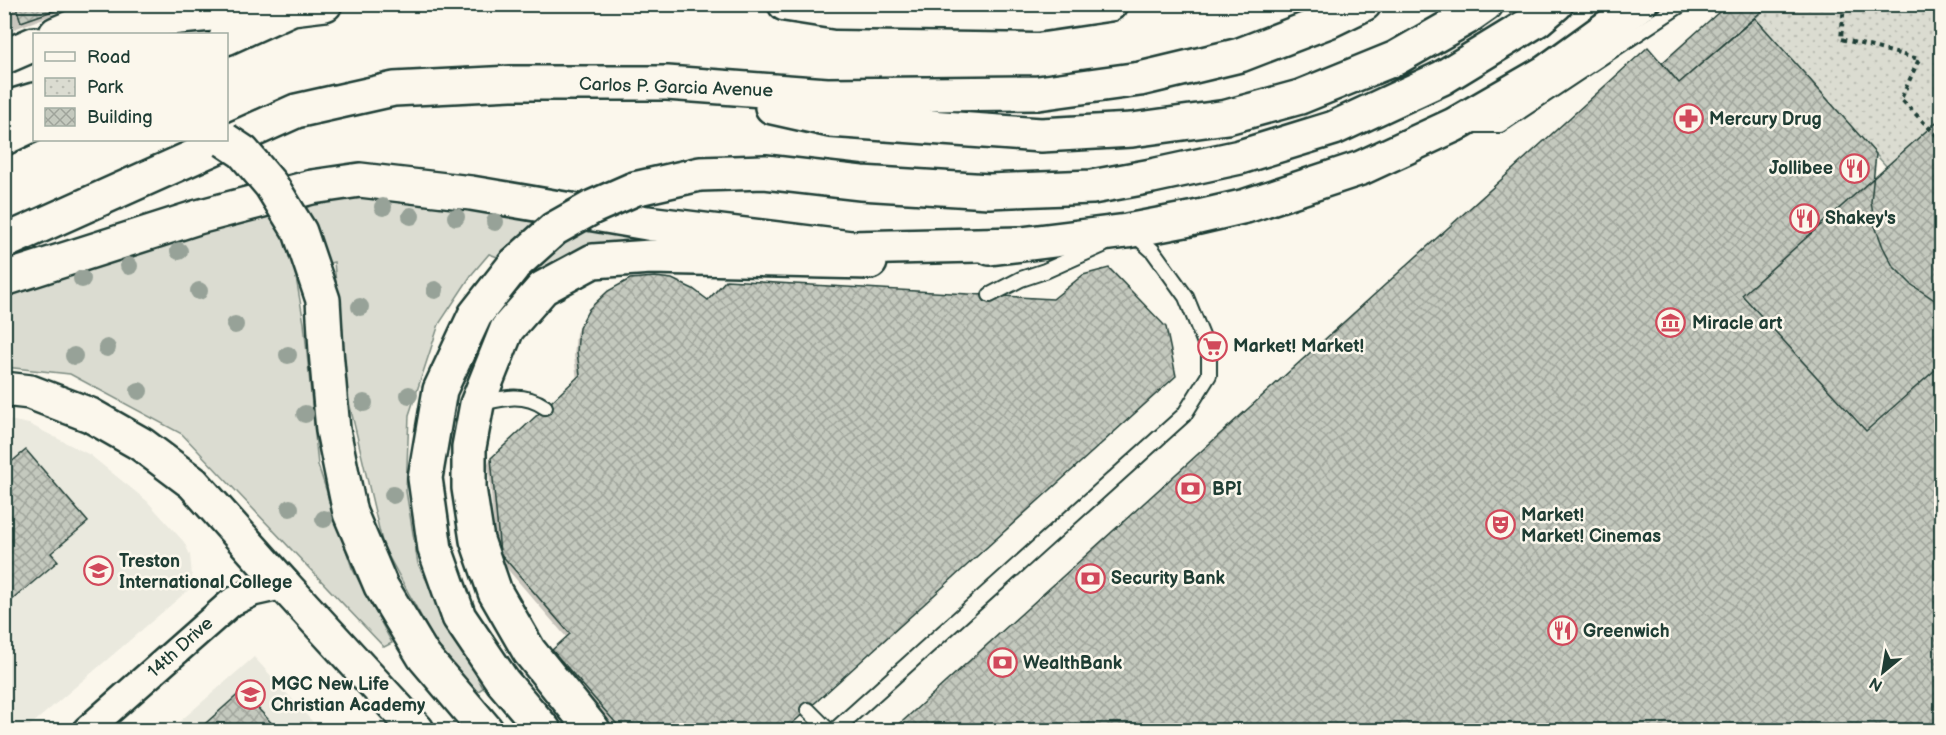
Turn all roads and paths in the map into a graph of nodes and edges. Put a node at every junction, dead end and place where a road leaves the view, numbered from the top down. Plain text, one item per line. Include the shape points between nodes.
1 (126, 4) edge
2 (325, 4) edge
3 (785, 4) edge
4 (1110, 4) edge
5 (1364, 4) edge
6 (1486, 4) edge
7 (1556, 4) edge
8 (1640, 4) edge
9 (1682, 4) edge
10 (1844, 4) edge
11 (292, 8) junction
12 (60, 33) edge
13 (88, 33) edge
14 (228, 37) edge
15 (667, 83) junction
16 (33, 100) edge
17 (4, 109) edge
18 (33, 124) edge
19 (1454, 125) junction
20 (4, 138) edge
21 (226, 141) edge
22 (1941, 141) edge
23 (1129, 231) junction
24 (4, 242) edge
25 (1019, 244) junction
26 (4, 279) edge
27 (990, 295) dead end
28 (4, 389) edge
29 (477, 404) junction
30 (545, 407) dead end
31 (284, 585) junction
32 (808, 710) dead end
33 (87, 730) edge
34 (417, 730) edge
35 (486, 730) edge
36 (543, 730) edge
37 (593, 730) edge
38 (828, 730) edge
39 (835, 730) edge

1 - 12 main road
2 - 11 main road
3 - 4 main road via 836,12 1036,15
5 - 15 main road, Carlos P. Garcia Avenue via 1240,55 1140,79 1038,93 827,95
6 - 15 main road via 1396,58 1300,97 1227,117 1132,130 1041,135 830,120
7 - 36 main road, bridge via 1537,20 1442,78 1334,128 1240,157 1092,187 989,190 861,183 765,172 700,174 633,189 554,229 515,264 475,315 440,390 425,478 435,549 459,616 503,682
8 - 19 main road via 1546,72
9 - 19 lane via 1500,125
10 - 22 path via 1841,39 1919,59 1901,99
11 - 13 main road via 149,20
11 - 14 main road
15 - 24 main road, Carlos P. Garcia Avenue via 511,83 394,89 296,111
16 - 17 main road
18 - 20 main road
19 - 23 main road via 1361,168 1257,202
21 - 35 main road, bridge via 243,152 271,185 300,232 323,300 333,430 350,513 381,586 424,657
23 - 25 main road
23 - 27 lane
23 - 39 lane via 1153,252 1186,297 1209,353 1209,375 1184,415
25 - 26 main road via 850,248 658,225 471,193 360,180 312,187 198,217
25 - 29 main road via 874,262 651,257 593,261 543,288 507,329
28 - 31 main road via 30,392 80,411 141,444 193,483
29 - 30 lane via 514,396
29 - 37 main road via 469,447 469,488 477,540 495,591 529,651
31 - 33 street, 14th Drive via 232,602
31 - 34 main road
32 - 38 lane

